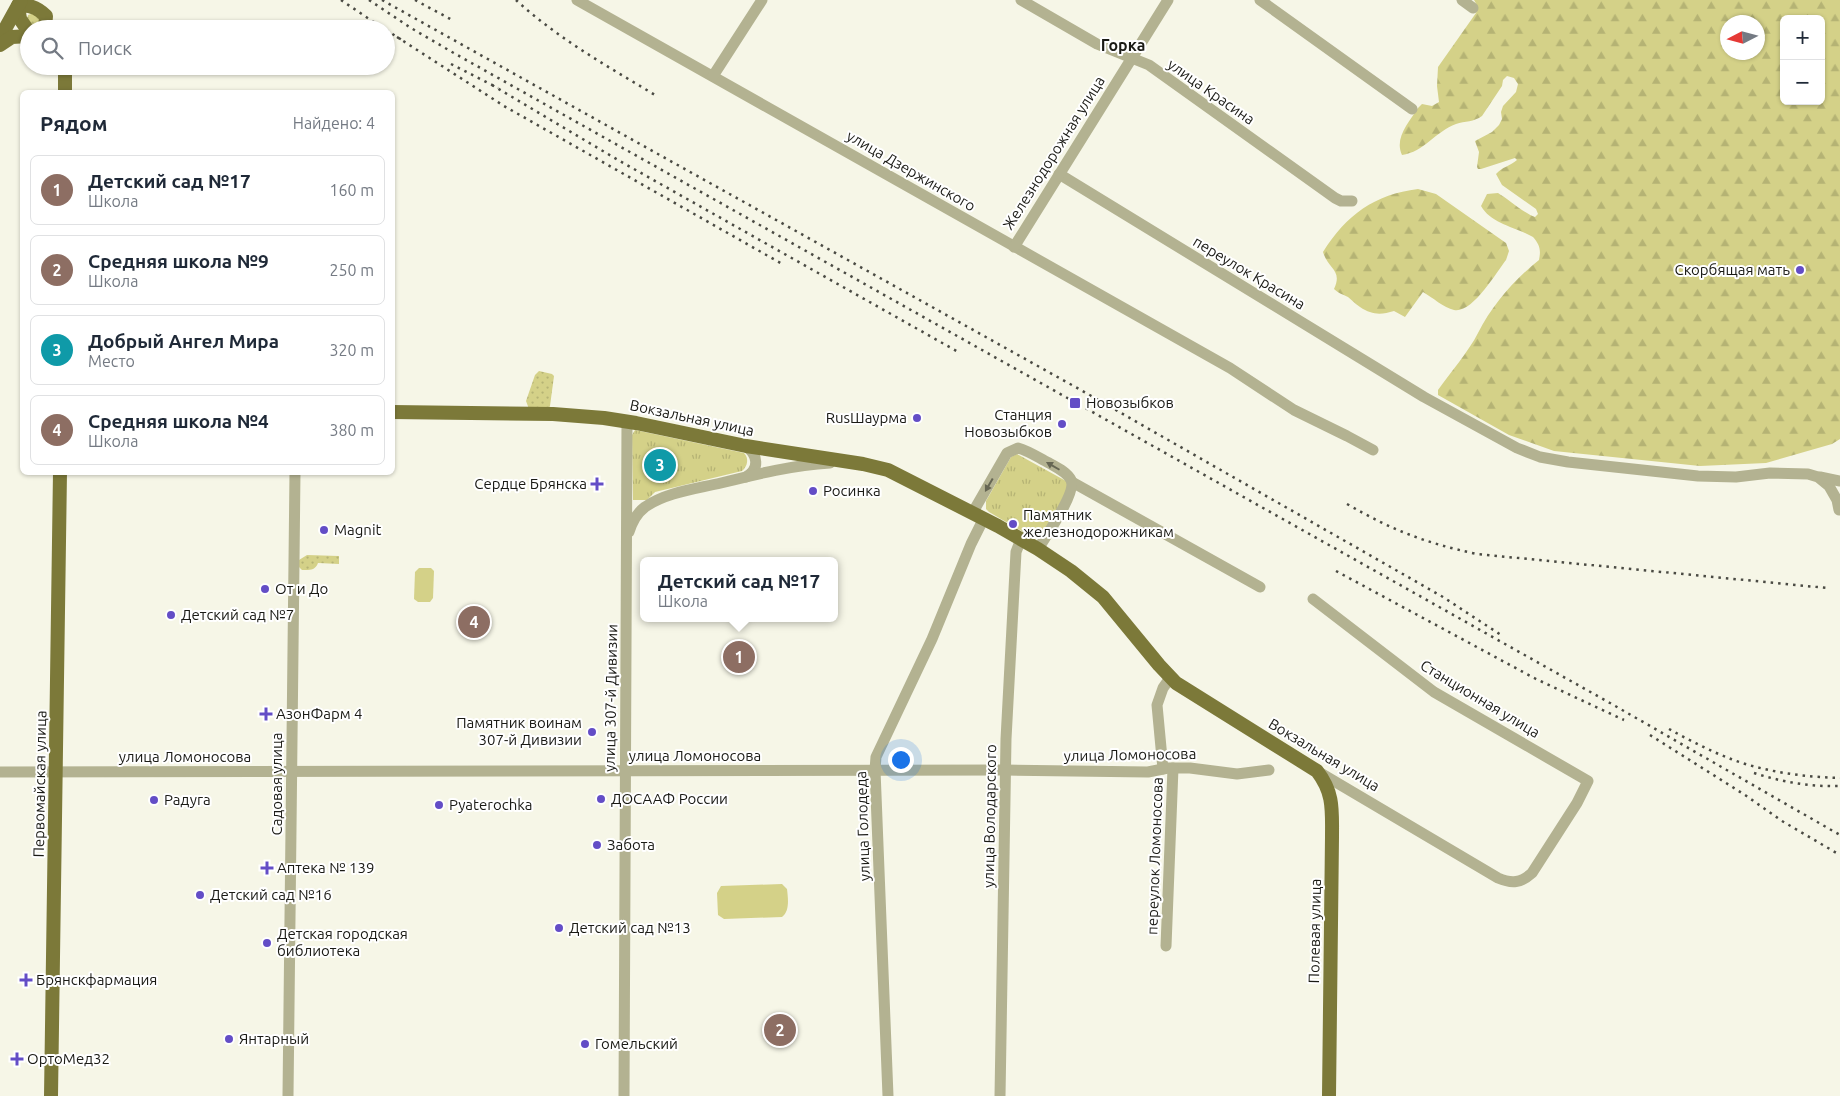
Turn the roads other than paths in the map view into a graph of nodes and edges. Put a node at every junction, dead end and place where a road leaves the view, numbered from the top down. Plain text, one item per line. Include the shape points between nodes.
1 (40, 0) edge
2 (577, 0) edge
3 (762, 0) edge
4 (1022, 0) edge
5 (1168, 0) edge
6 (1260, 0) edge
7 (1462, 0) edge
8 (19, 3) edge
9 (1474, 8) dead end
10 (22, 20) edge
11 (44, 20) edge
12 (46, 20) edge
13 (20, 37) edge
14 (0, 38) edge
15 (0, 45) edge
16 (1132, 57) junction
17 (63, 75) edge
18 (65, 75) edge
19 (713, 76) junction
20 (66, 88) edge
21 (1412, 109) dead end
22 (1059, 174) junction
23 (1352, 201) dead end
24 (1014, 247) junction
25 (395, 412) edge
26 (627, 421) junction
27 (746, 446) junction
28 (1373, 450) dead end
29 (851, 462) junction
30 (60, 475) edge
31 (295, 475) edge
32 (745, 477) junction
33 (1818, 477) junction
34 (1840, 481) edge
35 (1072, 482) junction
36 (1839, 511) edge
37 (979, 515) junction
38 (1021, 538) junction
39 (627, 543) junction
40 (1038, 549) junction
41 (1260, 587) dead end
42 (1313, 599) dead end
43 (1170, 678) junction
44 (1168, 769) junction
45 (876, 770) junction
46 (1005, 770) junction
47 (1269, 770) dead end
48 (1317, 770) junction
49 (625, 771) junction
50 (0, 772) edge
51 (56, 772) junction
52 (292, 772) junction
53 (1588, 781) joint
54 (1352, 790) junction
55 (1332, 806) junction
56 (1166, 946) dead end
57 (50, 1096) edge
58 (288, 1096) edge
59 (624, 1096) edge
60 (888, 1096) edge
61 (1000, 1096) edge
62 (1329, 1096) edge

1 - 12 main road
2 - 19 street, улица Дзержинского
3 - 19 street
4 - 16 street, улица Красина via 1097,44
5 - 16 street, Железнодорожная улица
6 - 21 street
7 - 9 street
8 - 10 main road
8 - 11 main road via 34,7
8 - 14 main road
13 - 15 main road via 12,37
16 - 22 street, Железнодорожная улица
16 - 23 street, улица Красина via 1149,65 1335,198
17 - 20 main road
18 - 20 main road
19 - 24 street, улица Дзержинского
22 - 24 street, Железнодорожная улица
22 - 33 street, переулок Красина via 1424,397 1517,448 1550,459 1712,477 1778,473
24 - 28 street, улица Дзержинского via 1230,368 1294,410
25 - 26 main road, Вокзальная улица via 552,414
26 - 27 main road, Вокзальная улица
26 - 39 street, улица 307-й Дивизии
27 - 29 main road, Вокзальная улица
27 - 32 street via 756,461 753,471
29 - 32 street via 814,464
29 - 37 main road, Вокзальная улица via 888,470
30 - 51 main road, Первомайская улица
31 - 52 street, Садовая улица
32 - 39 street via 654,502 635,517
33 - 34 street, переулок Красина
33 - 36 street via 1833,492
35 -> 37 street via 1061,470 1018,448 1007,453
35 - 40 street via 1071,493
35 - 41 street
37 - 38 main road, Вокзальная улица
37 - 45 street, улица Голодеда via 971,544 932,639 880,747
38 - 40 main road, Вокзальная улица
38 - 46 street, улица Володарского via 1016,552
39 - 49 street, улица 307-й Дивизии
40 - 43 main road, Вокзальная улица via 1104,597
42 - 53 street, Станционная улица via 1434,692
43 - 44 street, переулок Ломоносова via 1157,705
43 - 48 main road, Вокзальная улица
44 - 46 street, улица Ломоносова via 1148,772
44 - 47 street, улица Ломоносова via 1198,768 1238,774
44 - 56 street, переулок Ломоносова via 1173,800
45 - 46 street, улица Ломоносова
45 - 49 street, улица Ломоносова
45 - 60 street, улица Голодеда
46 - 61 street, улица Володарского
48 - 54 street, Вокзальная улица
48 - 55 main road, Полевая улица via 1328,787
49 - 52 street, улица Ломоносова
49 - 59 street, улица 307-й Дивизии
50 - 51 street, улица Ломоносова
51 - 52 street, улица Ломоносова
51 - 57 main road, Первомайская улица
52 - 58 street, Садовая улица
53 - 54 street, Вокзальная улица via 1532,873 1526,879 1513,883 1498,878
54 - 55 street via 1337,793
55 - 62 main road, Полевая улица

